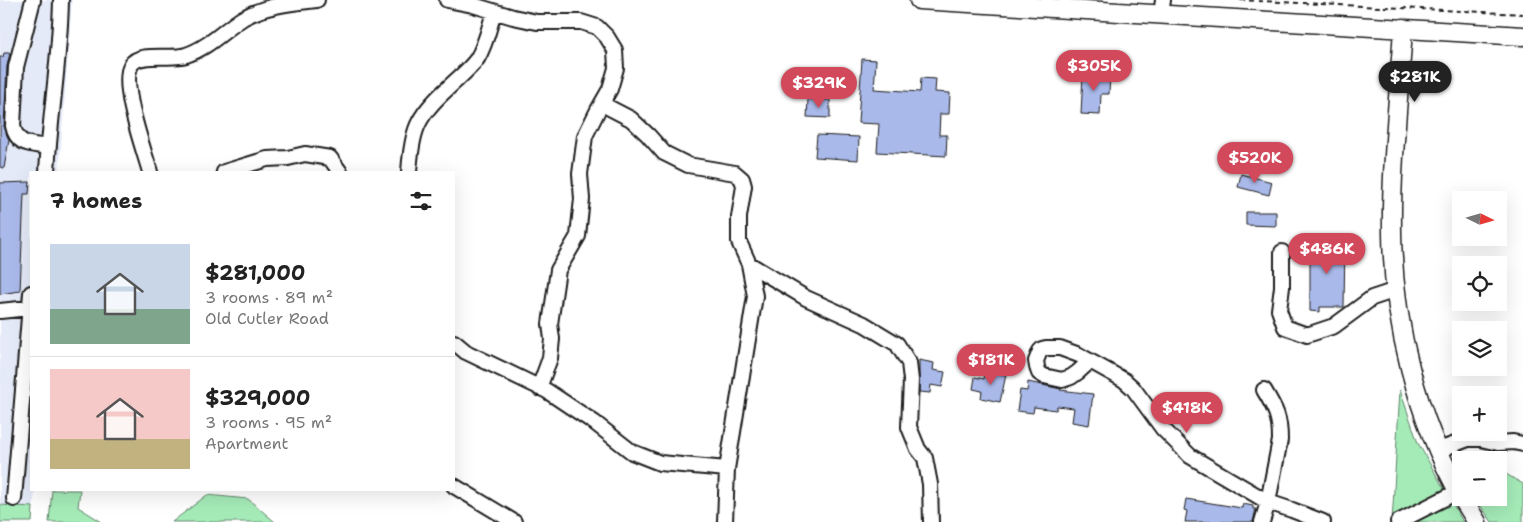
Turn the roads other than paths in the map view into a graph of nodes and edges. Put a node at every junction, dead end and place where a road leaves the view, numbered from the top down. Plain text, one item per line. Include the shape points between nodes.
1 (33, 0) edge
2 (61, 0) edge
3 (317, 0) edge
4 (447, 0) edge
5 (919, 0) edge
6 (1162, 8) edge
7 (494, 12) junction
8 (1404, 28) junction
9 (1523, 36) edge
10 (602, 104) junction
11 (48, 147) junction
12 (47, 171) edge
13 (150, 171) edge
14 (227, 171) edge
15 (339, 171) edge
16 (409, 171) edge
17 (1282, 252) dead end
18 (749, 264) junction
19 (1396, 290) junction
20 (30, 300) edge
21 (29, 308) junction
22 (0, 311) edge
23 (455, 343) edge
24 (1090, 361) dead end
25 (540, 388) junction
26 (1264, 390) dead end
27 (1523, 444) edge
28 (1439, 450) junction
29 (728, 469) junction
30 (1452, 477) edge
31 (455, 487) edge
32 (14, 499) dead end
33 (1452, 499) edge
34 (1268, 502) junction
35 (1468, 506) edge
36 (514, 522) edge
37 (725, 522) edge
38 (931, 522) edge
39 (1262, 522) edge
40 (1323, 522) edge
41 (1398, 522) edge
42 (1477, 522) edge

1 - 11 street via 16,67 13,126 24,143
2 - 11 street via 56,86
3 - 13 street via 265,9 244,18 200,50 183,56 135,60 128,72 128,86
4 - 7 street
5 - 6 main road
6 - 8 main road
7 - 10 street via 537,22 581,22 597,27 615,50 616,68
7 - 16 street via 476,60 419,119 411,144
8 - 9 main road
8 - 19 main road via 1392,211
10 - 18 street via 631,120 664,153 688,165 734,173 742,178 739,242
10 - 25 street via 585,136 578,236 558,270 550,324 550,358
11 - 12 street
14 - 15 street via 267,159 305,154 330,158
17 - 19 street via 1279,310 1285,327 1307,335 1334,326 1372,298
18 - 29 street via 755,296
18 - 38 street via 806,298 864,324 897,344 909,363 909,427 925,458 930,484
19 - 28 main road via 1414,382
20 - 21 street
21 - 22 street
21 - 32 street
23 - 25 street via 466,352
24 - 34 street via 1133,388 1184,452
25 - 29 street via 595,423 632,452 660,463
26 - 34 street via 1277,411 1280,431
27 - 28 street via 1468,439
28 - 30 main road
29 - 37 street
31 - 36 street
33 - 41 street
34 - 39 street
34 - 40 street
35 - 42 main road

